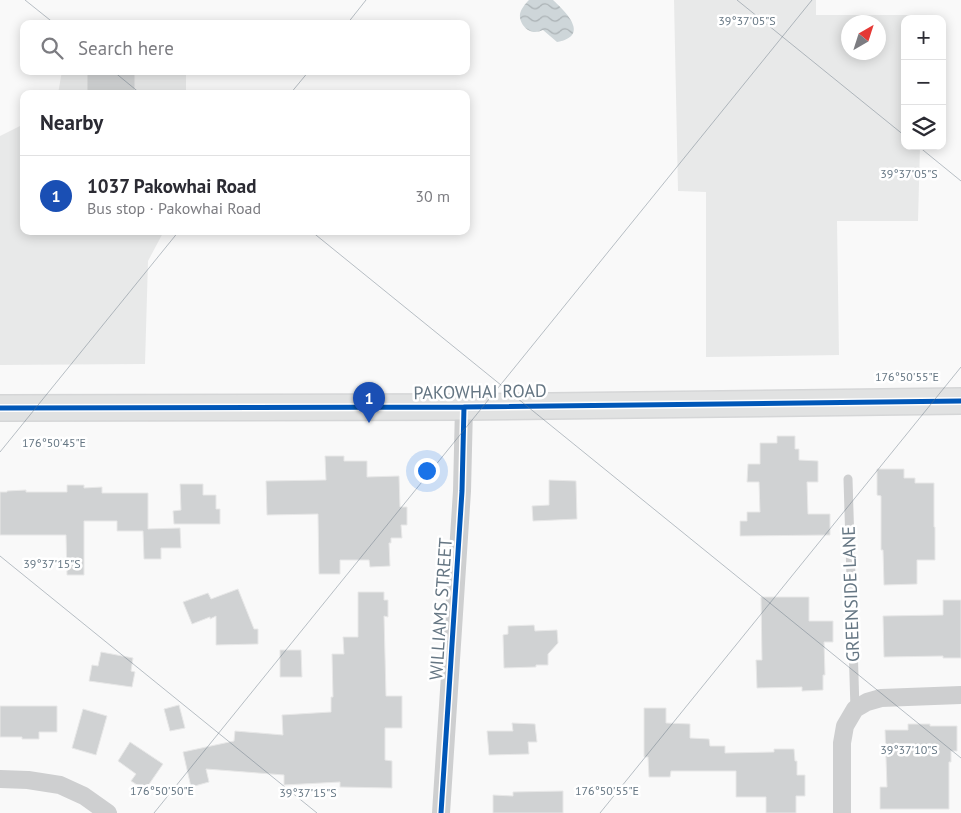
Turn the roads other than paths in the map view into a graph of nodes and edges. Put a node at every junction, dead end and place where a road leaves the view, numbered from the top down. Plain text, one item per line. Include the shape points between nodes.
1 (961, 401) edge
2 (464, 406) junction
3 (0, 408) edge
4 (848, 479) dead end
5 (961, 696) edge
6 (855, 709) junction
7 (0, 778) edge
8 (108, 813) edge
9 (441, 813) edge
10 (842, 813) edge

1 - 2 main road, PAKOWHAI ROAD
2 - 3 main road, PAKOWHAI ROAD
2 - 9 street, WILLIAMS STREET via 462,492
4 - 6 lane, GREENSIDE LANE
5 - 6 street via 881,698
6 - 10 street via 845,726 842,744
7 - 8 street via 60,785 84,796

